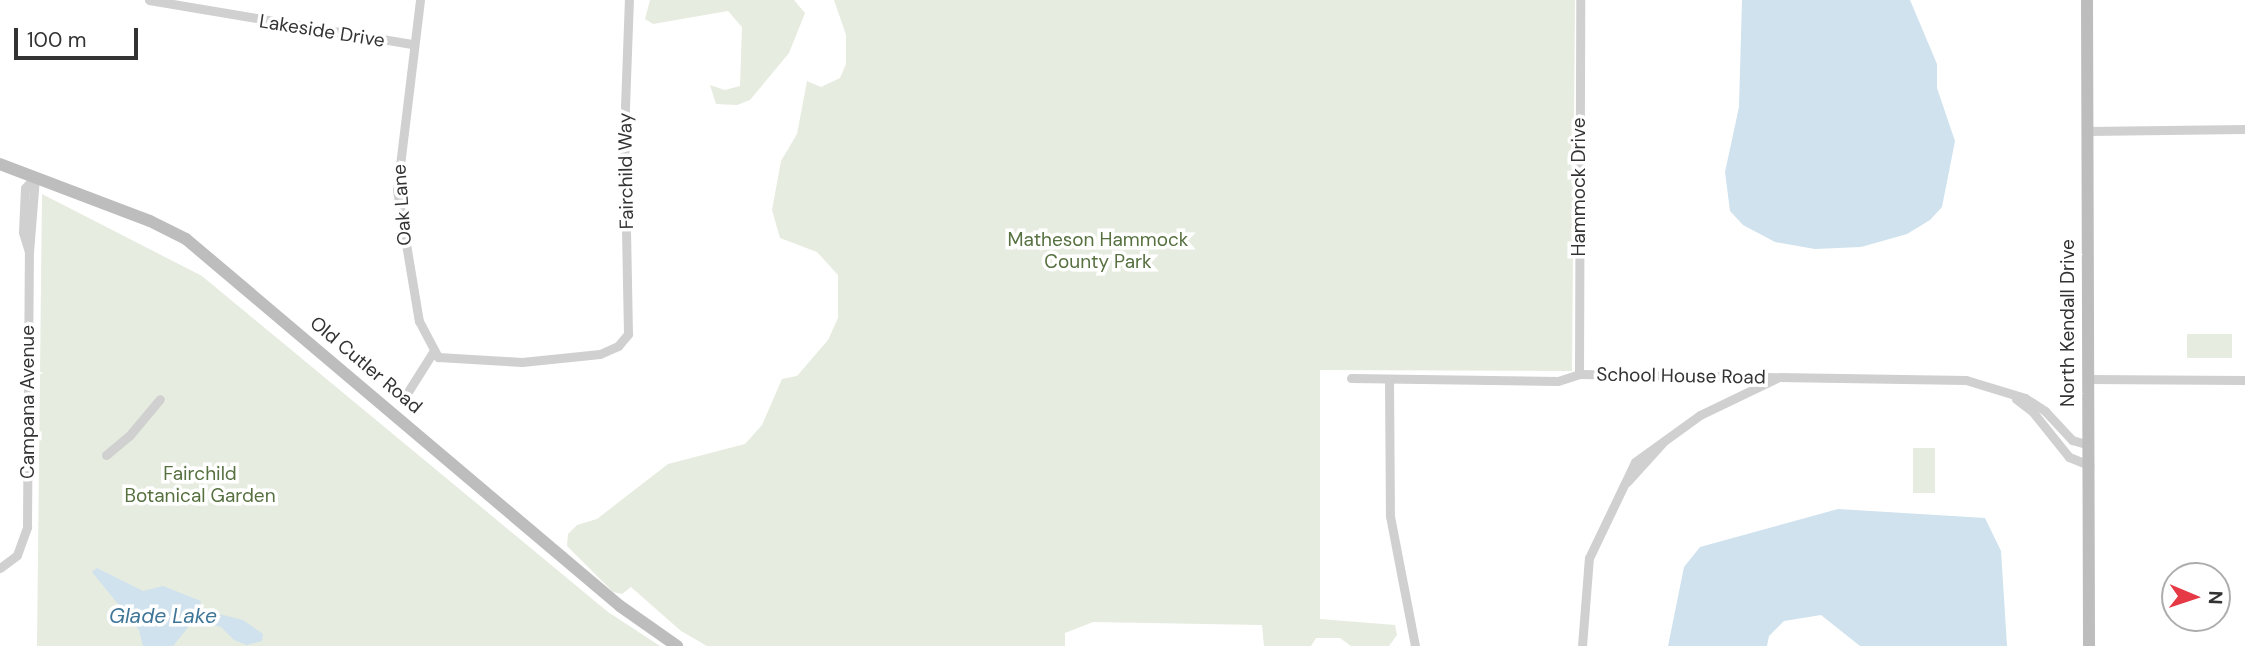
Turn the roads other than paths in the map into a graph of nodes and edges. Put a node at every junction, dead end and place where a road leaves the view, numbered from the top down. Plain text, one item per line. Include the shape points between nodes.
1 (149, 0) edge
2 (420, 0) edge
3 (628, 0) edge
4 (1580, 0) edge
5 (2087, 0) edge
6 (413, 44) junction
7 (2245, 129) edge
8 (2087, 131) junction
9 (0, 164) edge
10 (35, 177) junction
11 (29, 252) junction
12 (433, 352) junction
13 (1579, 374) junction
14 (1352, 378) dead end
15 (1777, 378) junction
16 (1389, 379) junction
17 (2087, 380) junction
18 (2245, 380) edge
19 (2010, 393) junction
20 (404, 398) dead end
21 (160, 399) dead end
22 (2089, 445) junction
23 (106, 455) dead end
24 (2089, 465) junction
25 (0, 568) edge
26 (677, 646) edge
27 (1415, 646) edge
28 (1582, 646) edge
29 (2089, 646) edge

1 - 6 street, Lakeside Drive
2 - 6 street, Oak Lane
3 - 12 street, Fairchild Way via 624,146 631,316 624,341 600,354 550,361 471,360
4 - 13 street, Hammock Drive
5 - 8 main road, North Kendall Drive
6 - 12 street, Oak Lane via 398,159 398,201 416,309
7 - 8 street
8 - 17 main road, North Kendall Drive
9 - 10 main road, Old Cutler Road
10 - 11 street, Campana Avenue
10 - 11 street, Campana Avenue via 25,188 23,227
10 - 26 main road, Old Cutler Road via 150,221 196,247 599,588
11 - 25 street, Campana Avenue via 28,511 20,551
12 - 20 street
13 - 15 street, School House Road
13 - 16 street, School House Road via 1558,381
14 - 16 street, School House Road
15 - 19 street, School House Road via 1959,379
15 - 28 street via 1707,411 1664,441 1627,482 1607,515 1587,566
16 - 27 street via 1389,507
17 - 18 street
17 - 22 main road, North Kendall Drive
19 - 22 street, School House Road via 2042,408 2072,440
19 - 24 street, School House Road via 2040,420 2068,457
21 - 23 street
22 - 24 main road, North Kendall Drive
24 - 29 main road, North Kendall Drive

